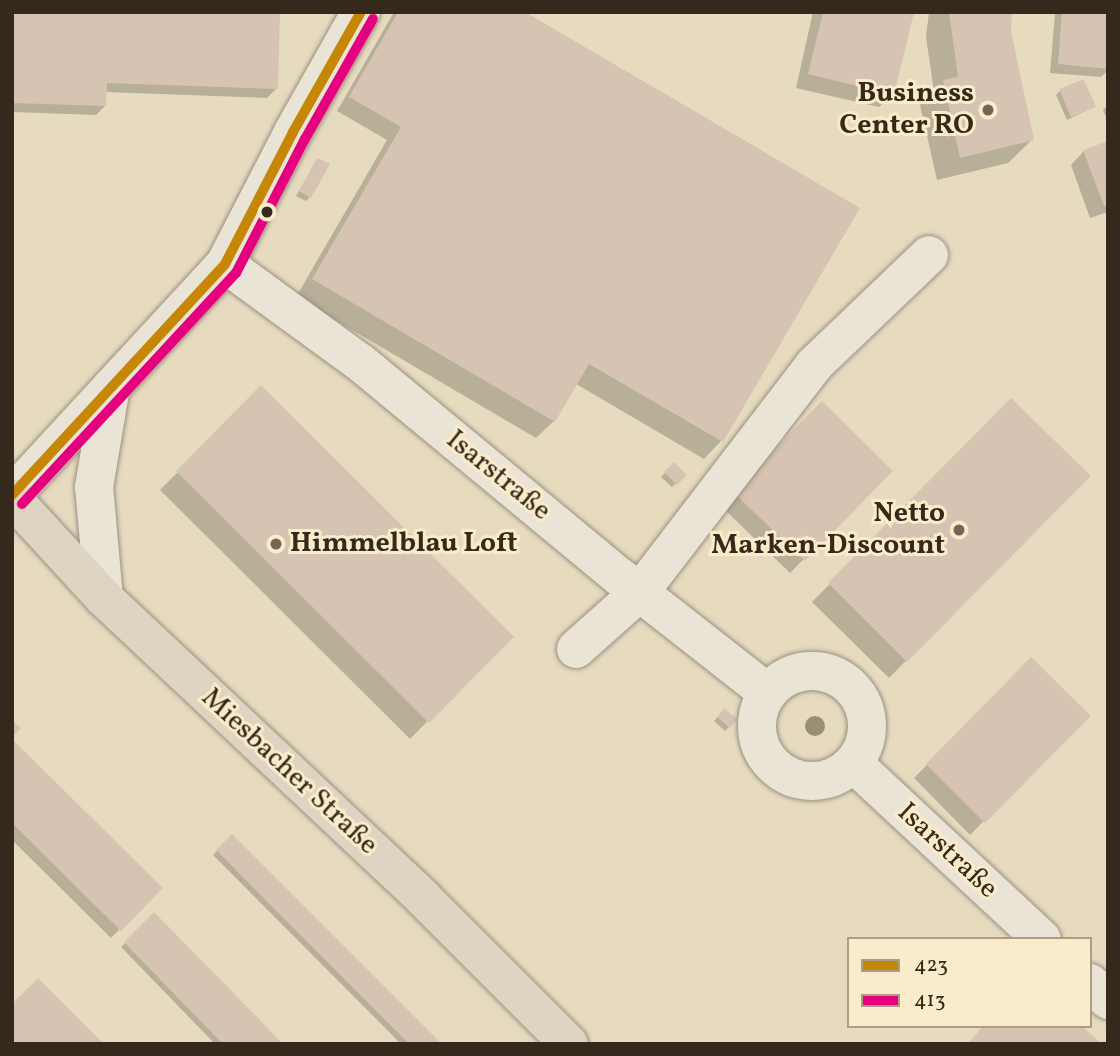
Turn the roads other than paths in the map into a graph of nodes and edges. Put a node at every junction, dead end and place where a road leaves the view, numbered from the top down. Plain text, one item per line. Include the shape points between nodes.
1 (361, 12) edge
2 (929, 256) dead end
3 (225, 264) junction
4 (111, 387) junction
5 (12, 496) edge
6 (640, 592) junction
7 (104, 598) junction
8 (576, 649) dead end
9 (768, 693) junction
10 (853, 763) junction
11 (1040, 937) edge
12 (1092, 985) edge
13 (1108, 1000) edge
14 (569, 1044) edge

1 - 3 street
2 - 6 street via 814,365
3 - 4 street
3 - 6 street, Isarstraße via 361,363
4 - 5 street
4 - 7 street via 94,487
5 - 7 main road, Miesbacher Straße
6 - 8 street
6 - 9 street, Isarstraße
7 - 14 main road, Miesbacher Straße via 423,898
9 - 10 street via 757,728 770,762 785,774 821,781
9 - 10 street via 797,672 815,670 848,683 860,696 866,713 863,749
10 - 11 street, Isarstraße
12 - 13 street

